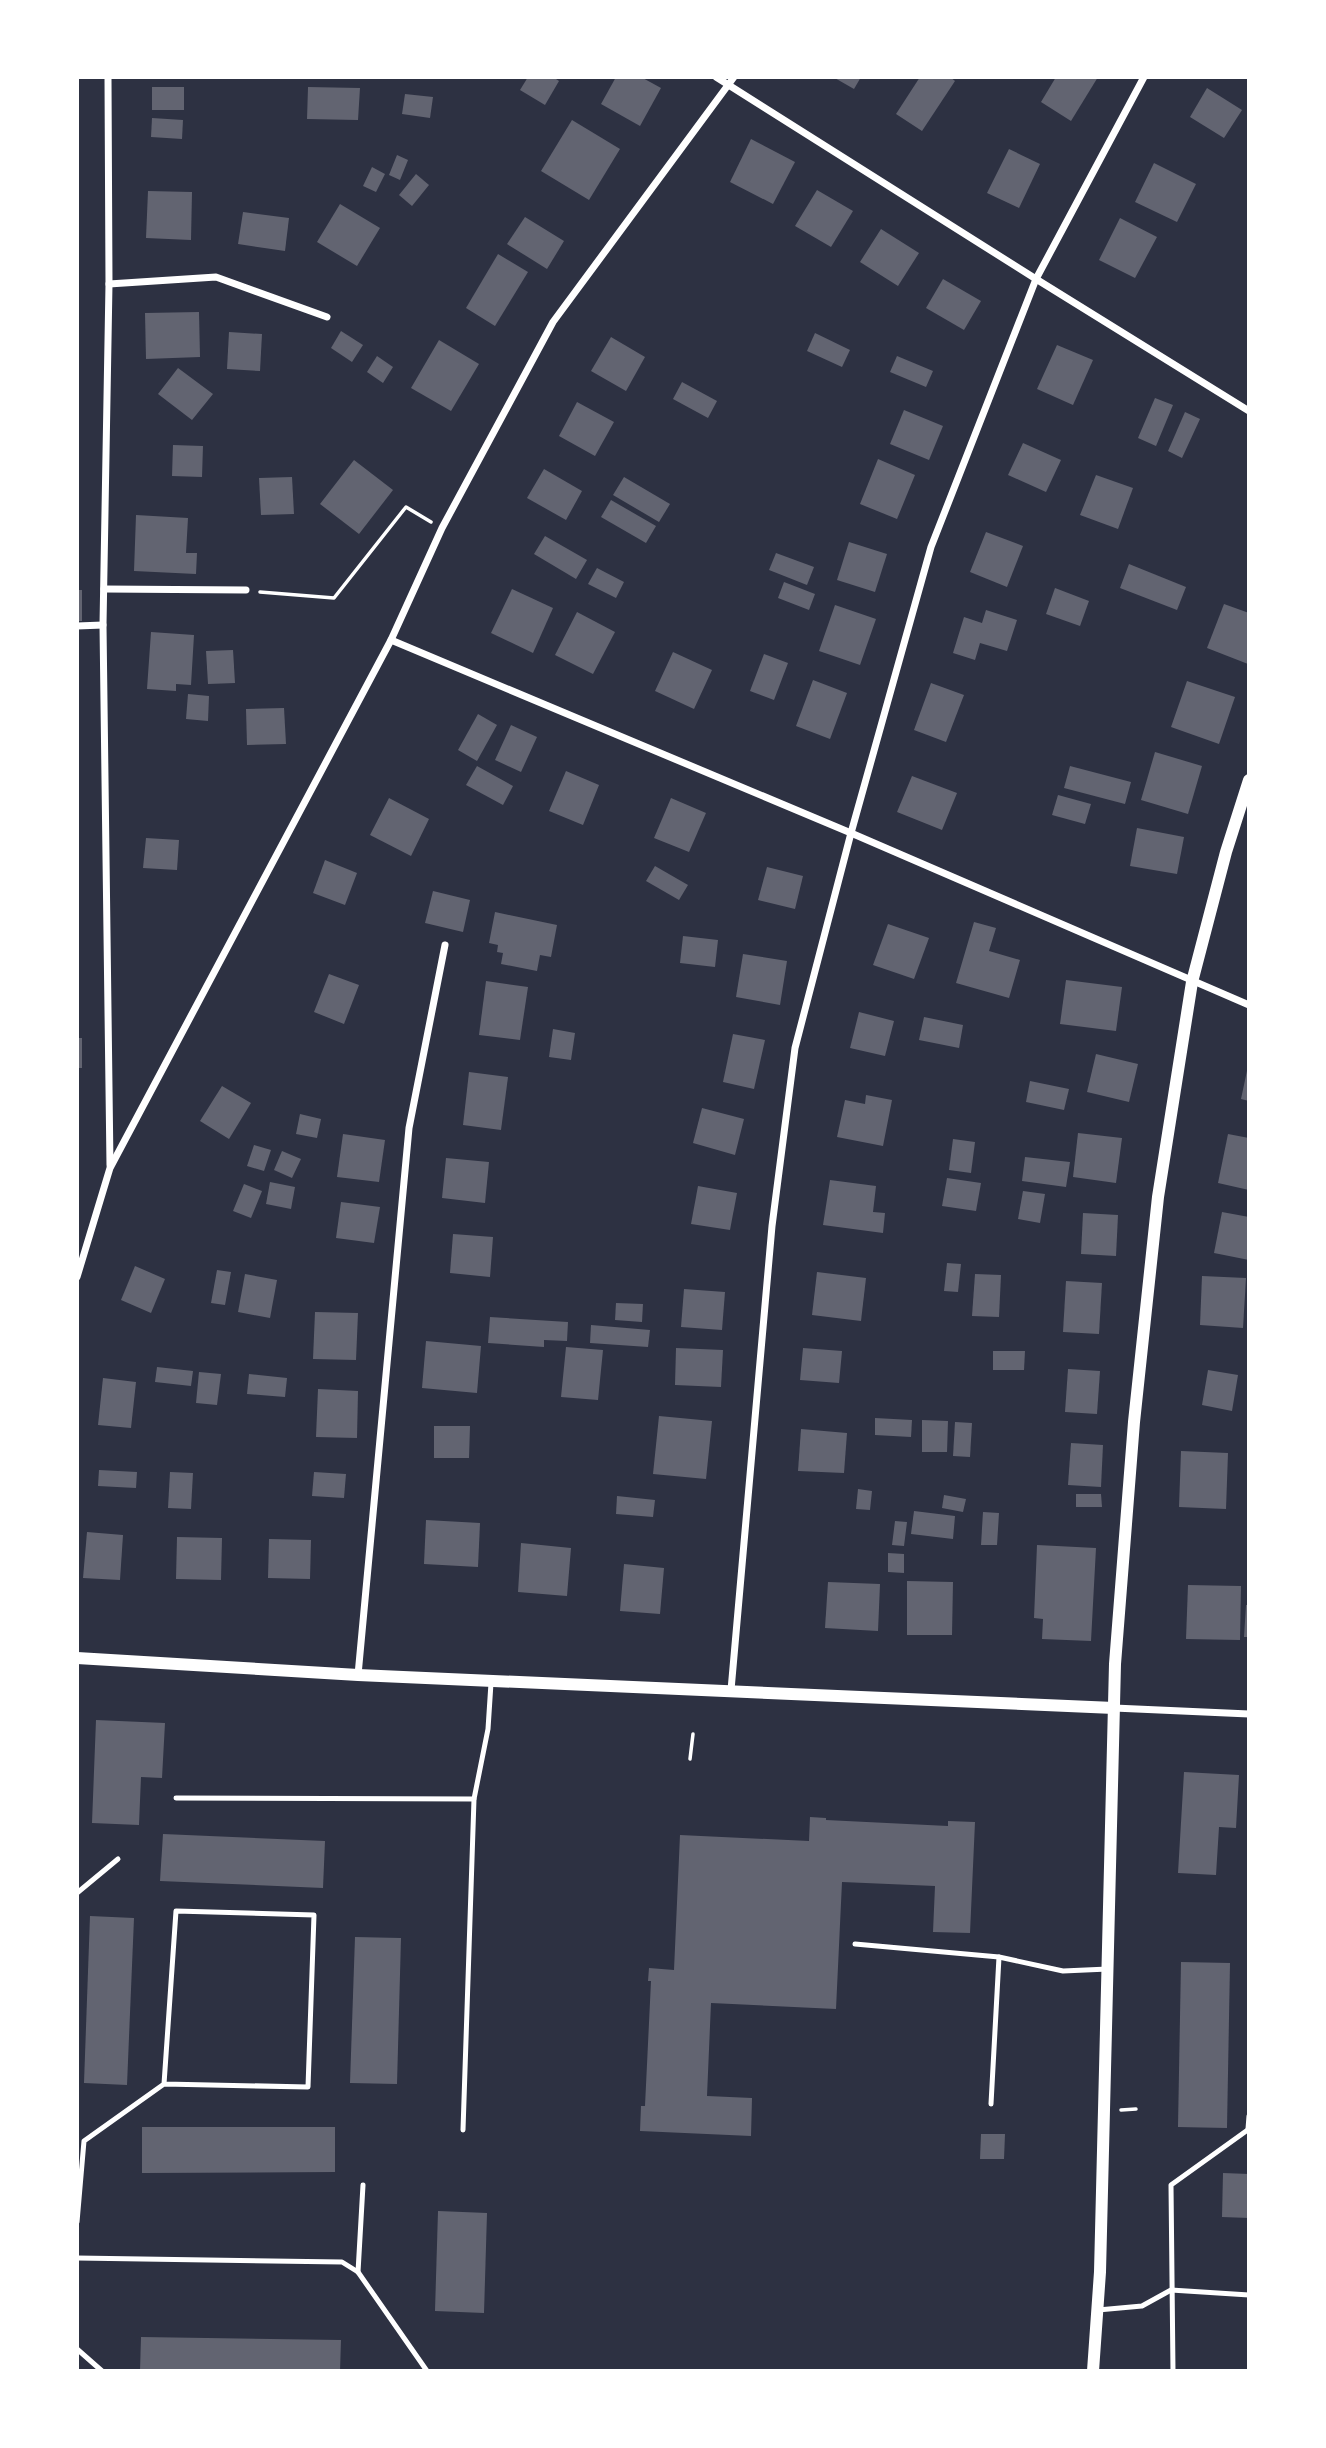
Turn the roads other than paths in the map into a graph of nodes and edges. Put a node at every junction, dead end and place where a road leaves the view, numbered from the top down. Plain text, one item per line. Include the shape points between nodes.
1 (108, 77) edge
2 (716, 77) edge
3 (734, 77) edge
4 (1144, 77) edge
5 (729, 84) junction
6 (1036, 279) junction
7 (109, 284) junction
8 (327, 317) dead end
9 (1249, 411) edge
10 (104, 589) junction
11 (246, 590) road end
12 (103, 625) junction
13 (77, 626) edge
14 (391, 640) junction
15 (1249, 780) edge
16 (851, 833) junction
17 (445, 945) dead end
18 (1192, 982) junction
19 (1249, 1005) edge
20 (110, 1168) junction
21 (77, 1277) edge
22 (77, 1658) edge
23 (358, 1675) junction
24 (491, 1681) junction
25 (731, 1690) junction
26 (1114, 1708) junction
27 (1249, 1714) edge
28 (176, 1798) dead end
29 (474, 1799) junction
30 (118, 1859) dead end
31 (77, 1893) edge
32 (855, 1944) dead end
33 (999, 1957) junction
34 (1108, 1969) junction
35 (164, 2084) junction
36 (991, 2104) dead end
37 (1249, 2116) edge
38 (1249, 2129) edge
39 (463, 2130) dead end
40 (363, 2185) dead end
41 (77, 2222) edge
42 (77, 2258) edge
43 (358, 2272) junction
44 (1171, 2290) junction
45 (1249, 2295) edge
46 (1098, 2310) junction
47 (77, 2349) edge
48 (102, 2371) edge
49 (426, 2371) edge
50 (1093, 2371) edge
51 (1173, 2371) edge

1 - 7 street
2 - 5 street
3 - 5 street
4 - 6 street
5 - 6 street
5 - 14 street via 553,322 442,528
6 - 9 street
6 - 16 street via 931,547
7 - 8 street via 216,277
7 - 10 street
10 - 11 street
10 - 12 street
12 - 13 street
12 - 20 street
14 - 16 street
14 - 20 street
15 - 18 street
16 - 18 street
16 - 25 street via 795,1048 772,1226
17 - 23 street via 409,1128
18 - 19 street
18 - 26 street via 1158,1198 1134,1422
20 - 21 street
22 - 23 street
23 - 24 street
24 - 25 street
24 - 29 lane via 488,1728
25 - 26 street
26 - 27 street
26 - 34 street
28 - 29 lane
29 - 39 lane
30 - 31 lane
32 - 33 lane
33 - 34 lane via 1063,1971
33 - 36 lane
34 - 46 street
35 - 35 lane via 307,2087 314,1915 176,1911
35 - 41 lane via 83,2141
37 - 38 lane
38 - 44 lane via 1171,2185
40 - 43 lane
42 - 43 lane via 342,2262
43 - 49 lane
44 - 45 lane
44 - 46 lane via 1142,2306
44 - 51 lane
46 - 50 street
47 - 48 lane

